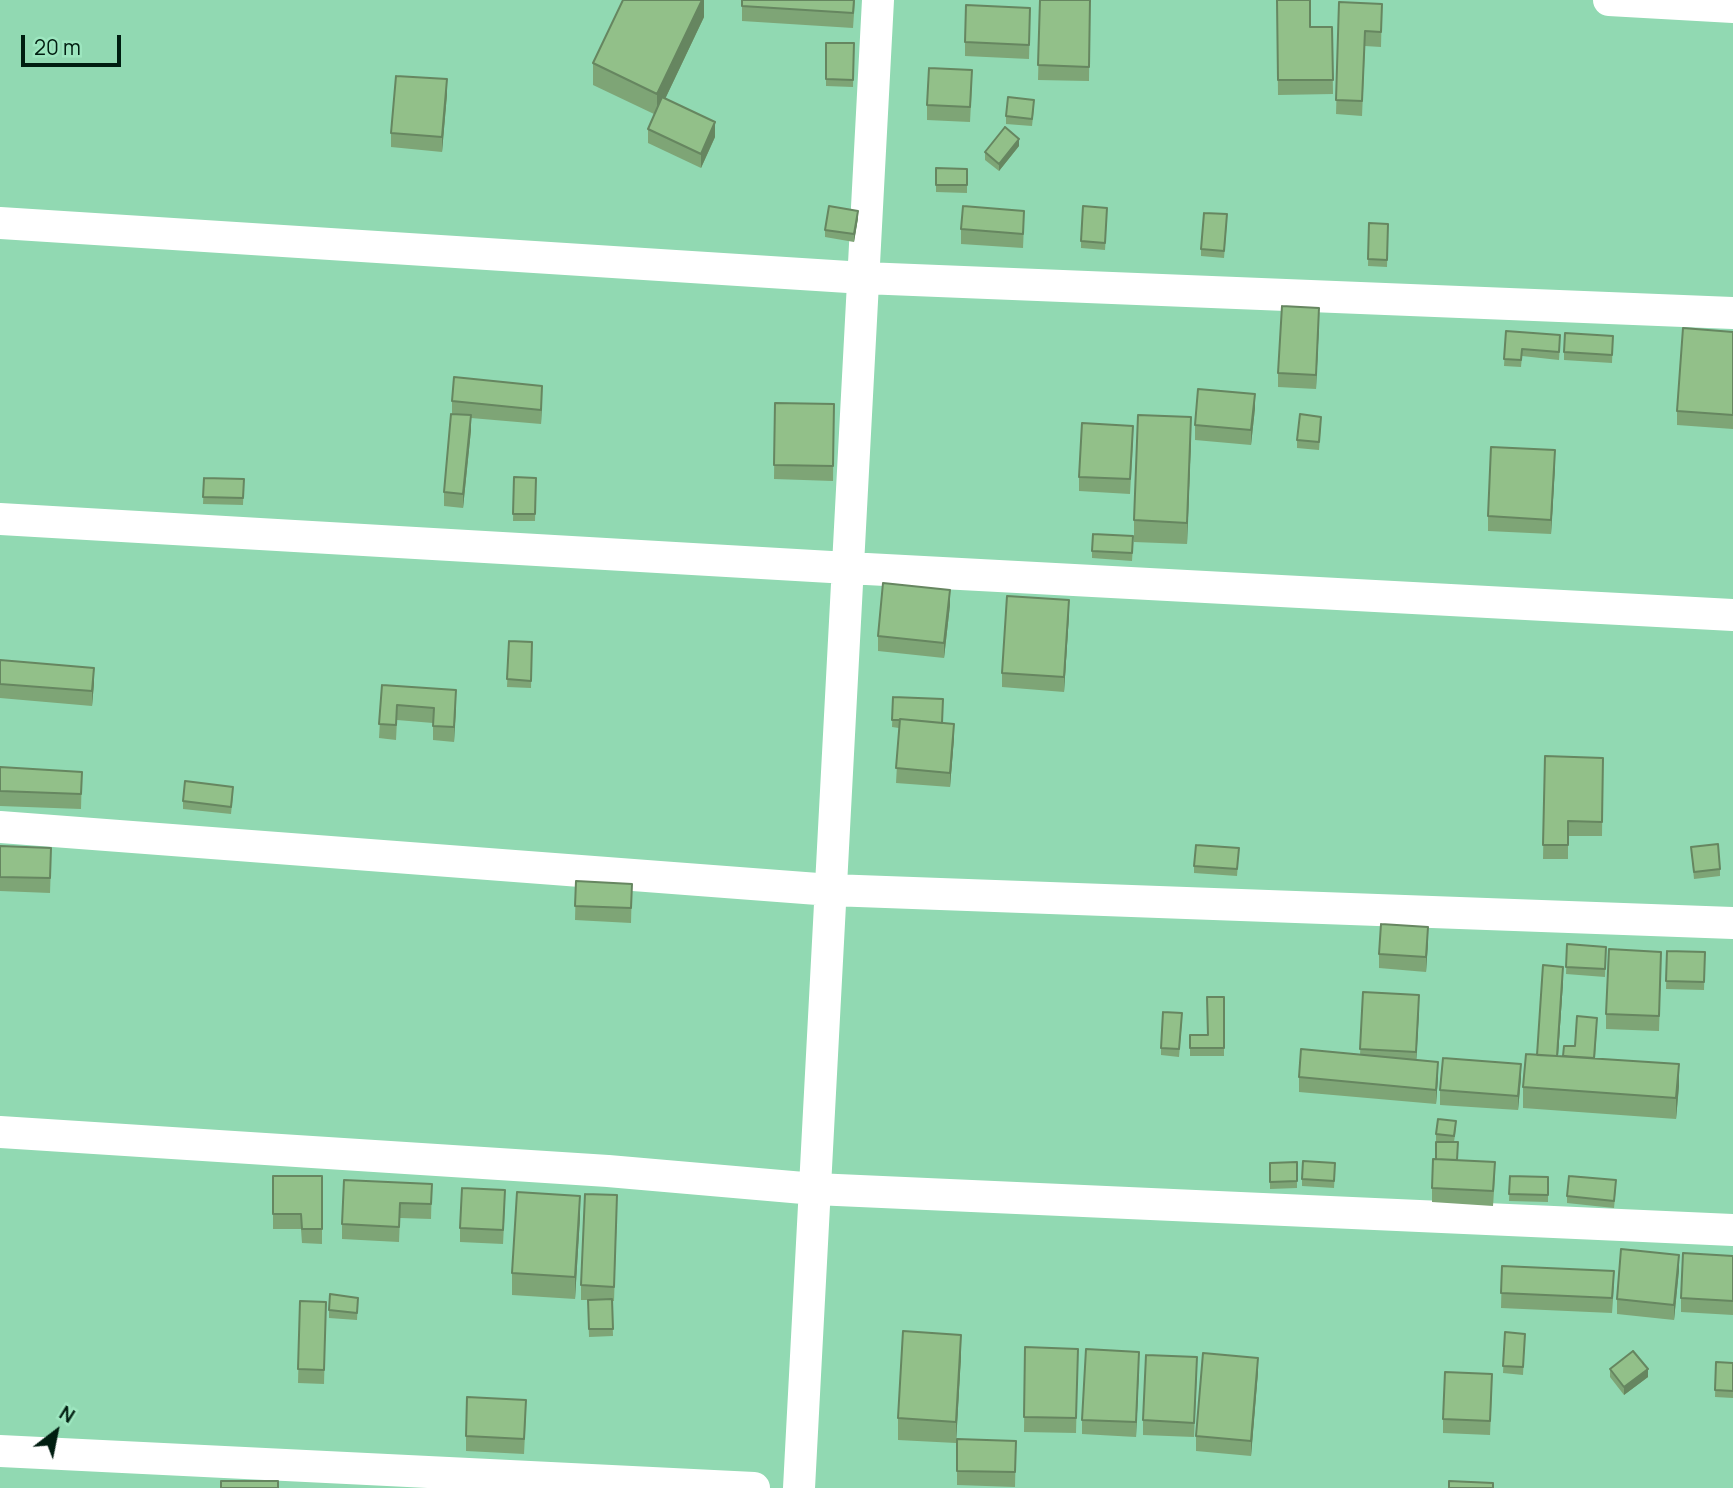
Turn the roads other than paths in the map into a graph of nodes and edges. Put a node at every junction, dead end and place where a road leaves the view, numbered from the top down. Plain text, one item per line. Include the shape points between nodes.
1 (878, 0) edge
2 (1609, 0) edge
3 (1733, 7) edge
4 (0, 223) edge
5 (864, 278) junction
6 (1733, 313) edge
7 (0, 519) edge
8 (848, 568) junction
9 (1733, 615) edge
10 (0, 827) edge
11 (831, 890) junction
12 (1733, 923) edge
13 (0, 1132) edge
14 (815, 1189) junction
15 (1733, 1230) edge
16 (0, 1451) edge
17 (754, 1488) edge
18 (799, 1488) edge

1 - 5 street
2 - 3 street
4 - 5 street
5 - 6 street
5 - 8 street
7 - 8 street
8 - 9 street
8 - 11 street
10 - 11 street
11 - 12 street
11 - 14 street
13 - 14 street via 608,1171
14 - 15 street
14 - 18 street
16 - 17 street

